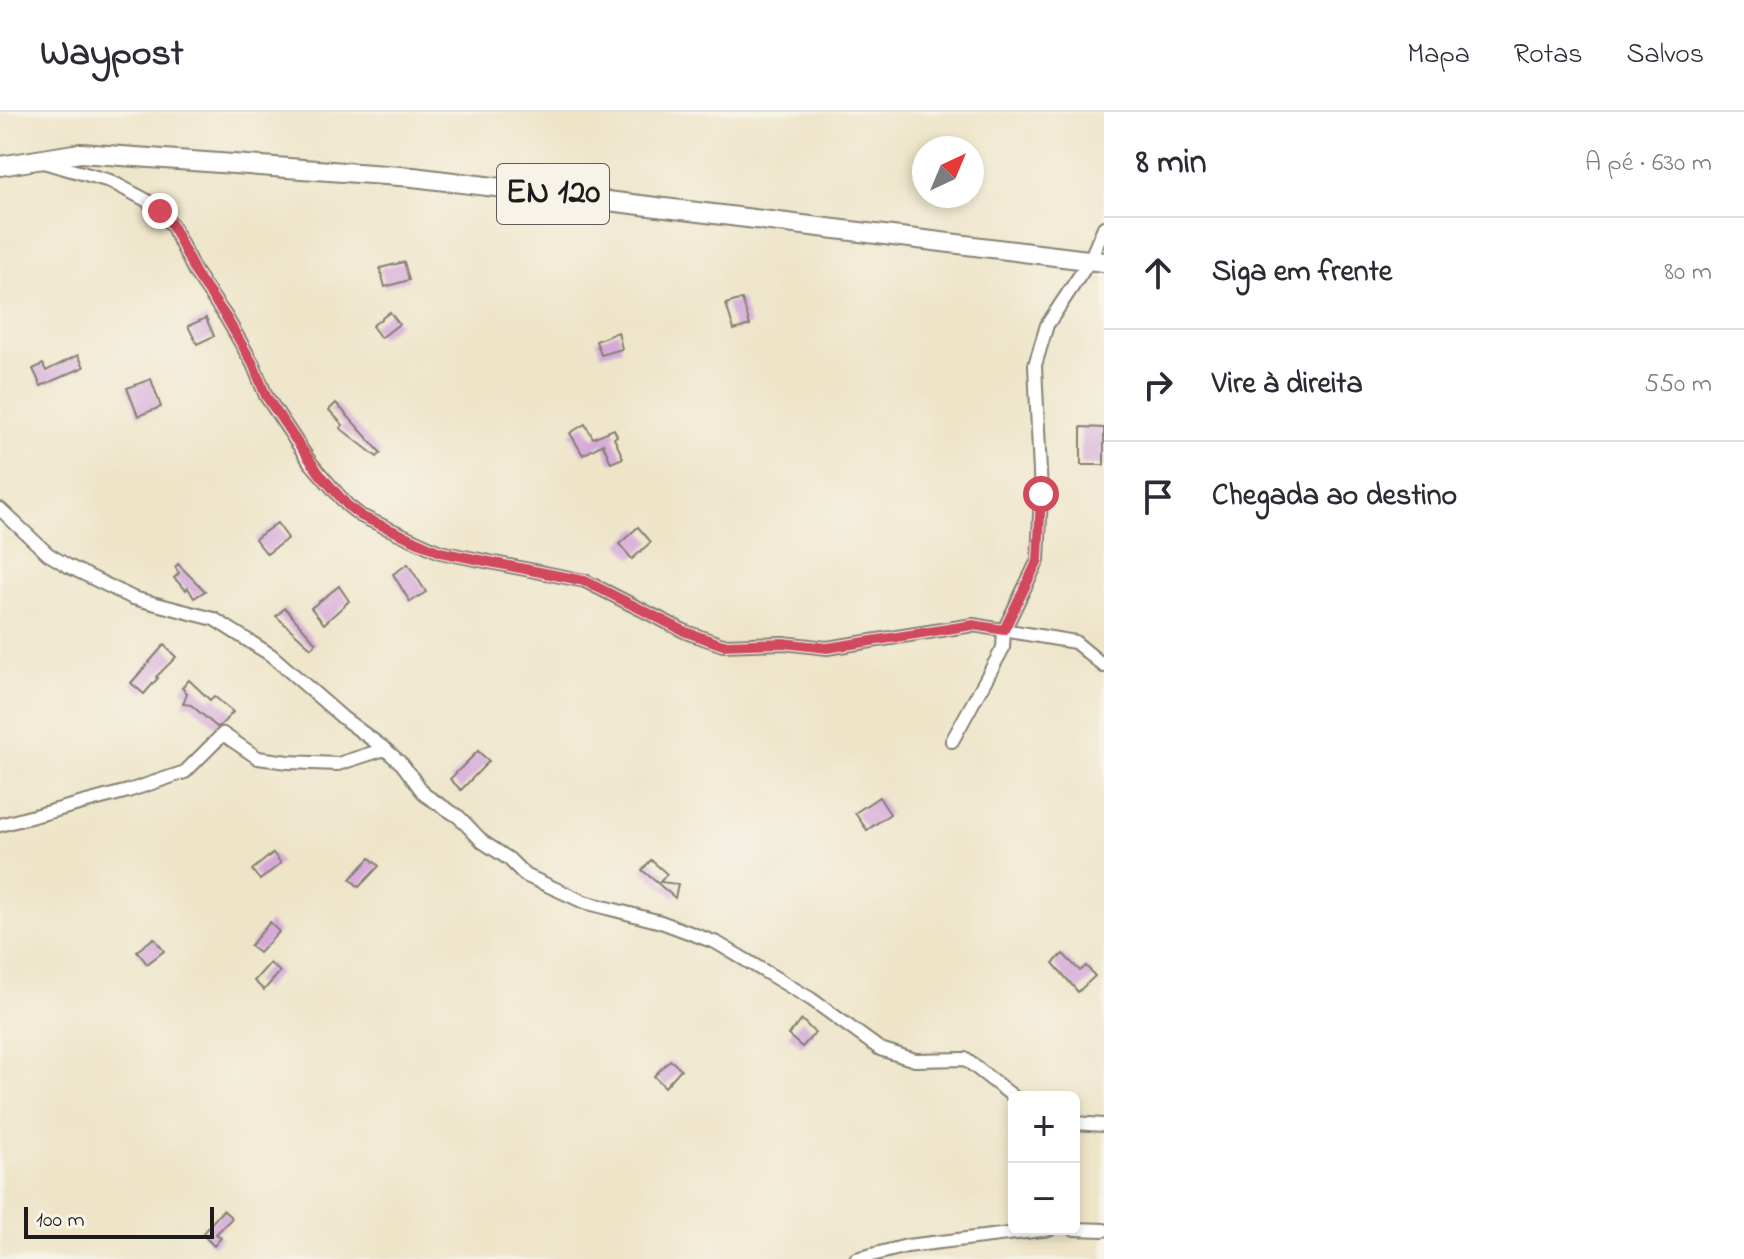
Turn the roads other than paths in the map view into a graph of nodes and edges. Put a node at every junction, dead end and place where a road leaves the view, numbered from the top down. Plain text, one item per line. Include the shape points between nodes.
1 (32, 159) junction
2 (0, 166) edge
3 (1104, 227) edge
4 (1097, 261) edge
5 (0, 509) edge
6 (1004, 630) junction
7 (1104, 666) edge
8 (952, 741) dead end
9 (385, 749) junction
10 (0, 825) edge
11 (1008, 1092) edge
12 (1080, 1123) edge
13 (1104, 1125) edge
14 (1080, 1229) edge
15 (1104, 1230) edge
16 (1008, 1234) edge
17 (856, 1259) edge

1 - 2 main road, EN 120
1 - 4 main road, EN 120 via 80,153 413,177
1 - 6 street via 110,181 160,211 253,364 266,396 319,473 361,516 440,552 585,581 723,645 827,648 973,625
3 - 4 street
4 - 6 street via 1047,325 1035,365 1041,494 1038,560
5 - 9 street via 68,566 133,598 226,626 271,655
6 - 7 street via 1075,642
6 - 8 street via 1003,648
9 - 10 street via 338,764 288,762 258,758 223,734 185,772
9 - 11 street via 425,795 459,817 525,875 584,902 717,943 811,999 880,1049 915,1060 965,1059
12 - 13 street
14 - 15 street
16 - 17 street via 907,1246

